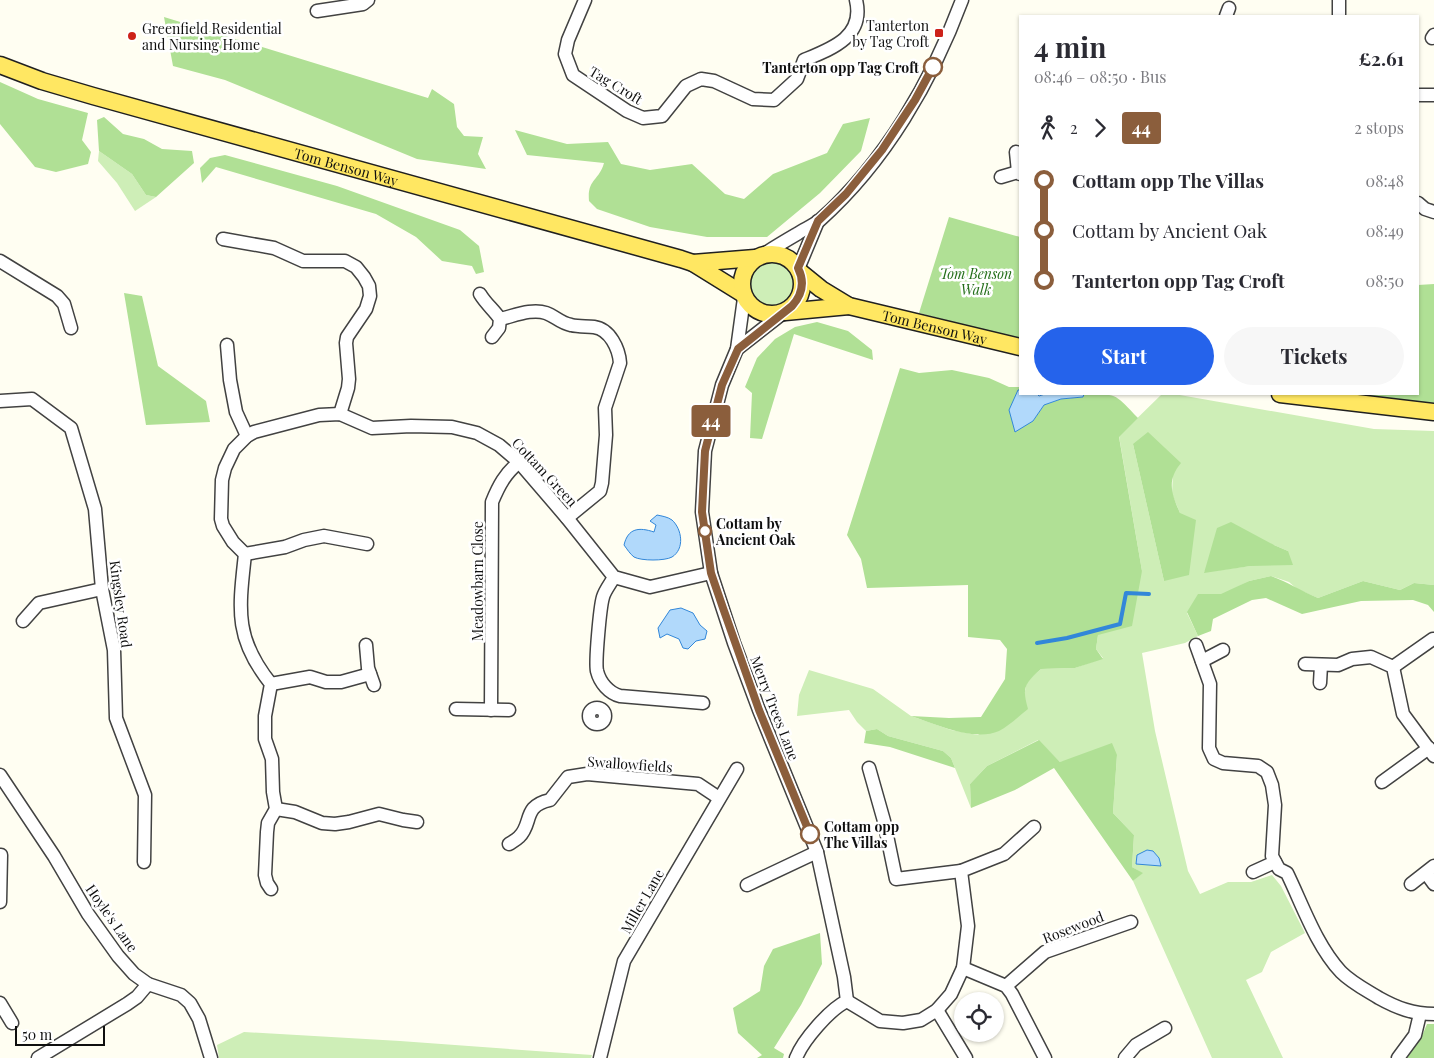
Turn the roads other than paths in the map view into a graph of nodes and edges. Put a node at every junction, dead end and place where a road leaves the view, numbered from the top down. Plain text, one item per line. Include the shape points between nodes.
1 (368, 0) edge
2 (585, 0) edge
3 (856, 0) edge
4 (962, 0) edge
5 (1339, 0) edge
6 (317, 11) dead end
7 (1339, 15) edge
8 (0, 64) edge
9 (1419, 95) edge
10 (1434, 95) edge
11 (1016, 152) dead end
12 (1019, 173) edge
13 (1002, 177) dead end
14 (818, 221) junction
15 (223, 239) dead end
16 (758, 257) junction
17 (0, 261) edge
18 (694, 264) junction
19 (799, 270) junction
20 (480, 294) dead end
21 (744, 296) junction
22 (849, 306) junction
23 (784, 312) junction
24 (500, 320) junction
25 (71, 328) dead end
26 (492, 337) dead end
27 (227, 346) dead end
28 (1019, 347) edge
29 (738, 349) junction
30 (1289, 395) edge
31 (0, 401) edge
32 (1434, 412) edge
33 (340, 414) junction
34 (247, 436) junction
35 (519, 462) junction
36 (567, 518) junction
37 (367, 544) dead end
38 (245, 554) junction
39 (711, 573) junction
40 (614, 577) junction
41 (102, 589) junction
42 (23, 621) dead end
43 (1433, 639) edge
44 (366, 645) dead end
45 (1196, 645) dead end
46 (1223, 650) dead end
47 (1202, 661) junction
48 (1305, 664) dead end
49 (1321, 665) junction
50 (1394, 667) junction
51 (1320, 683) dead end
52 (271, 684) junction
53 (614, 694) junction
54 (703, 702) dead end
55 (456, 709) dead end
56 (491, 710) junction
57 (509, 710) dead end
58 (602, 710) dead end
59 (1431, 752) edge
60 (868, 768) dead end
61 (737, 769) dead end
62 (0, 775) edge
63 (1382, 782) dead end
64 (720, 798) junction
65 (276, 809) junction
66 (417, 822) dead end
67 (1034, 827) dead end
68 (508, 844) dead end
69 (817, 852) junction
70 (1, 855) edge
71 (144, 862) dead end
72 (1275, 862) junction
73 (961, 870) junction
74 (1430, 870) edge
75 (1253, 872) dead end
76 (1411, 884) dead end
77 (1434, 884) edge
78 (747, 885) dead end
79 (271, 889) dead end
80 (0, 902) edge
81 (1130, 922) dead end
82 (963, 968) junction
83 (148, 984) junction
84 (1006, 986) junction
85 (847, 1001) junction
86 (0, 1003) edge
87 (937, 1010) junction
88 (1420, 1014) junction
89 (1434, 1014) edge
90 (12, 1023) dead end
91 (1165, 1028) dead end
92 (38, 1058) edge
93 (210, 1058) edge
94 (600, 1058) edge
95 (796, 1058) edge
96 (966, 1058) edge
97 (1045, 1058) edge
98 (1125, 1058) edge
99 (1398, 1058) edge

1 - 6 street via 363,4
2 - 3 street, Tag Croft via 565,54 573,75 643,118 662,116 686,86 701,79 753,99 774,100 797,79 804,60 840,45 857,22
4 - 14 street via 940,53 900,125 864,173
5 - 7 street
8 - 18 main road, Tom Benson Way via 93,96
9 - 10 street
11 - 12 street
12 - 13 street
14 - 16 street
14 - 19 street
15 - 33 street via 274,248 303,261 345,261 364,277 370,296 366,309 347,337 349,378
16 - 18 main road, Tom Benson Way
16 - 19 main road via 782,255
16 - 21 main road via 743,274
17 - 25 street via 57,296 64,304
18 - 21 main road, Tom Benson Way
19 - 22 main road, Tom Benson Way via 821,289
19 - 23 main road via 802,281 798,299
20 - 24 street
21 - 23 main road via 757,311 765,314
21 - 29 street, Merry Trees Lane
22 - 23 main road, Tom Benson Way
22 - 28 main road, Tom Benson Way
23 - 29 street, Merry Trees Lane
24 - 26 street via 499,328
24 - 36 street via 534,311 547,313 560,322 597,327 610,336 619,356 620,363 605,408 606,435 600,491
27 - 34 street via 236,412
29 - 39 street, Merry Trees Lane via 722,385 705,451 702,512
30 - 32 main road
31 - 41 street, Kingsley Road via 32,399 70,428 95,509
33 - 34 street, Cottam Green via 319,415 262,429
33 - 35 street, Cottam Green via 372,428 452,427 477,433 499,445
34 - 38 street, Cottam Green via 234,450 225,468 220,510 223,526
35 - 36 street, Cottam Green
35 - 56 street, Meadowbarn Close via 499,484 492,502
36 - 40 street, Cottam Green
37 - 38 street via 324,536
38 - 52 street via 240,597 243,630 258,668
39 - 40 street via 650,586
39 - 69 street, Merry Trees Lane via 759,710
40 - 53 street via 600,608 597,671 604,686
41 - 42 street via 39,603
41 - 71 street, Kingsley Road via 114,650 116,718 145,795
43 - 50 street
44 - 52 street via 372,679 326,682 310,678
45 - 47 street
46 - 47 street
47 - 72 street via 1210,684 1209,748 1214,759 1223,763 1258,766 1267,772 1272,785 1275,805 1272,856
48 - 49 street
49 - 50 street via 1338,665 1370,657
49 - 51 street
50 - 59 street via 1403,714
52 - 65 street via 265,739 272,759
53 - 54 street
53 - 58 street
55 - 56 street
56 - 57 street
59 - 63 street
60 - 73 street via 896,879
61 - 64 street, Miller Lane
62 - 83 street, Hoyle's Lane via 88,914 118,956
64 - 68 street, Swallowfields via 698,784 587,774 568,777 550,800 540,802 532,809 520,836
64 - 94 street, Miller Lane via 624,961
65 - 66 street via 295,812 322,823 349,822 379,814
65 - 79 street via 267,832 265,875
67 - 73 street via 1004,854
69 - 78 street
69 - 85 street, Merry Trees Lane
70 - 80 street
72 - 75 street
72 - 88 street via 1287,874 1328,956 1342,973 1396,1008
73 - 82 street via 968,926
74 - 76 street
74 - 77 street
81 - 84 street, Rosewood via 1045,952
82 - 84 street
82 - 87 street via 951,994
83 - 92 street via 127,1004
83 - 93 street, Hoyle's Lane via 181,995 190,1003 202,1027
84 - 97 street
85 - 87 street via 880,1021 903,1023 921,1020
85 - 95 street via 837,1006 811,1035
86 - 90 street
87 - 96 street
88 - 89 street
88 - 99 street via 1415,1035
91 - 98 street via 1136,1045

